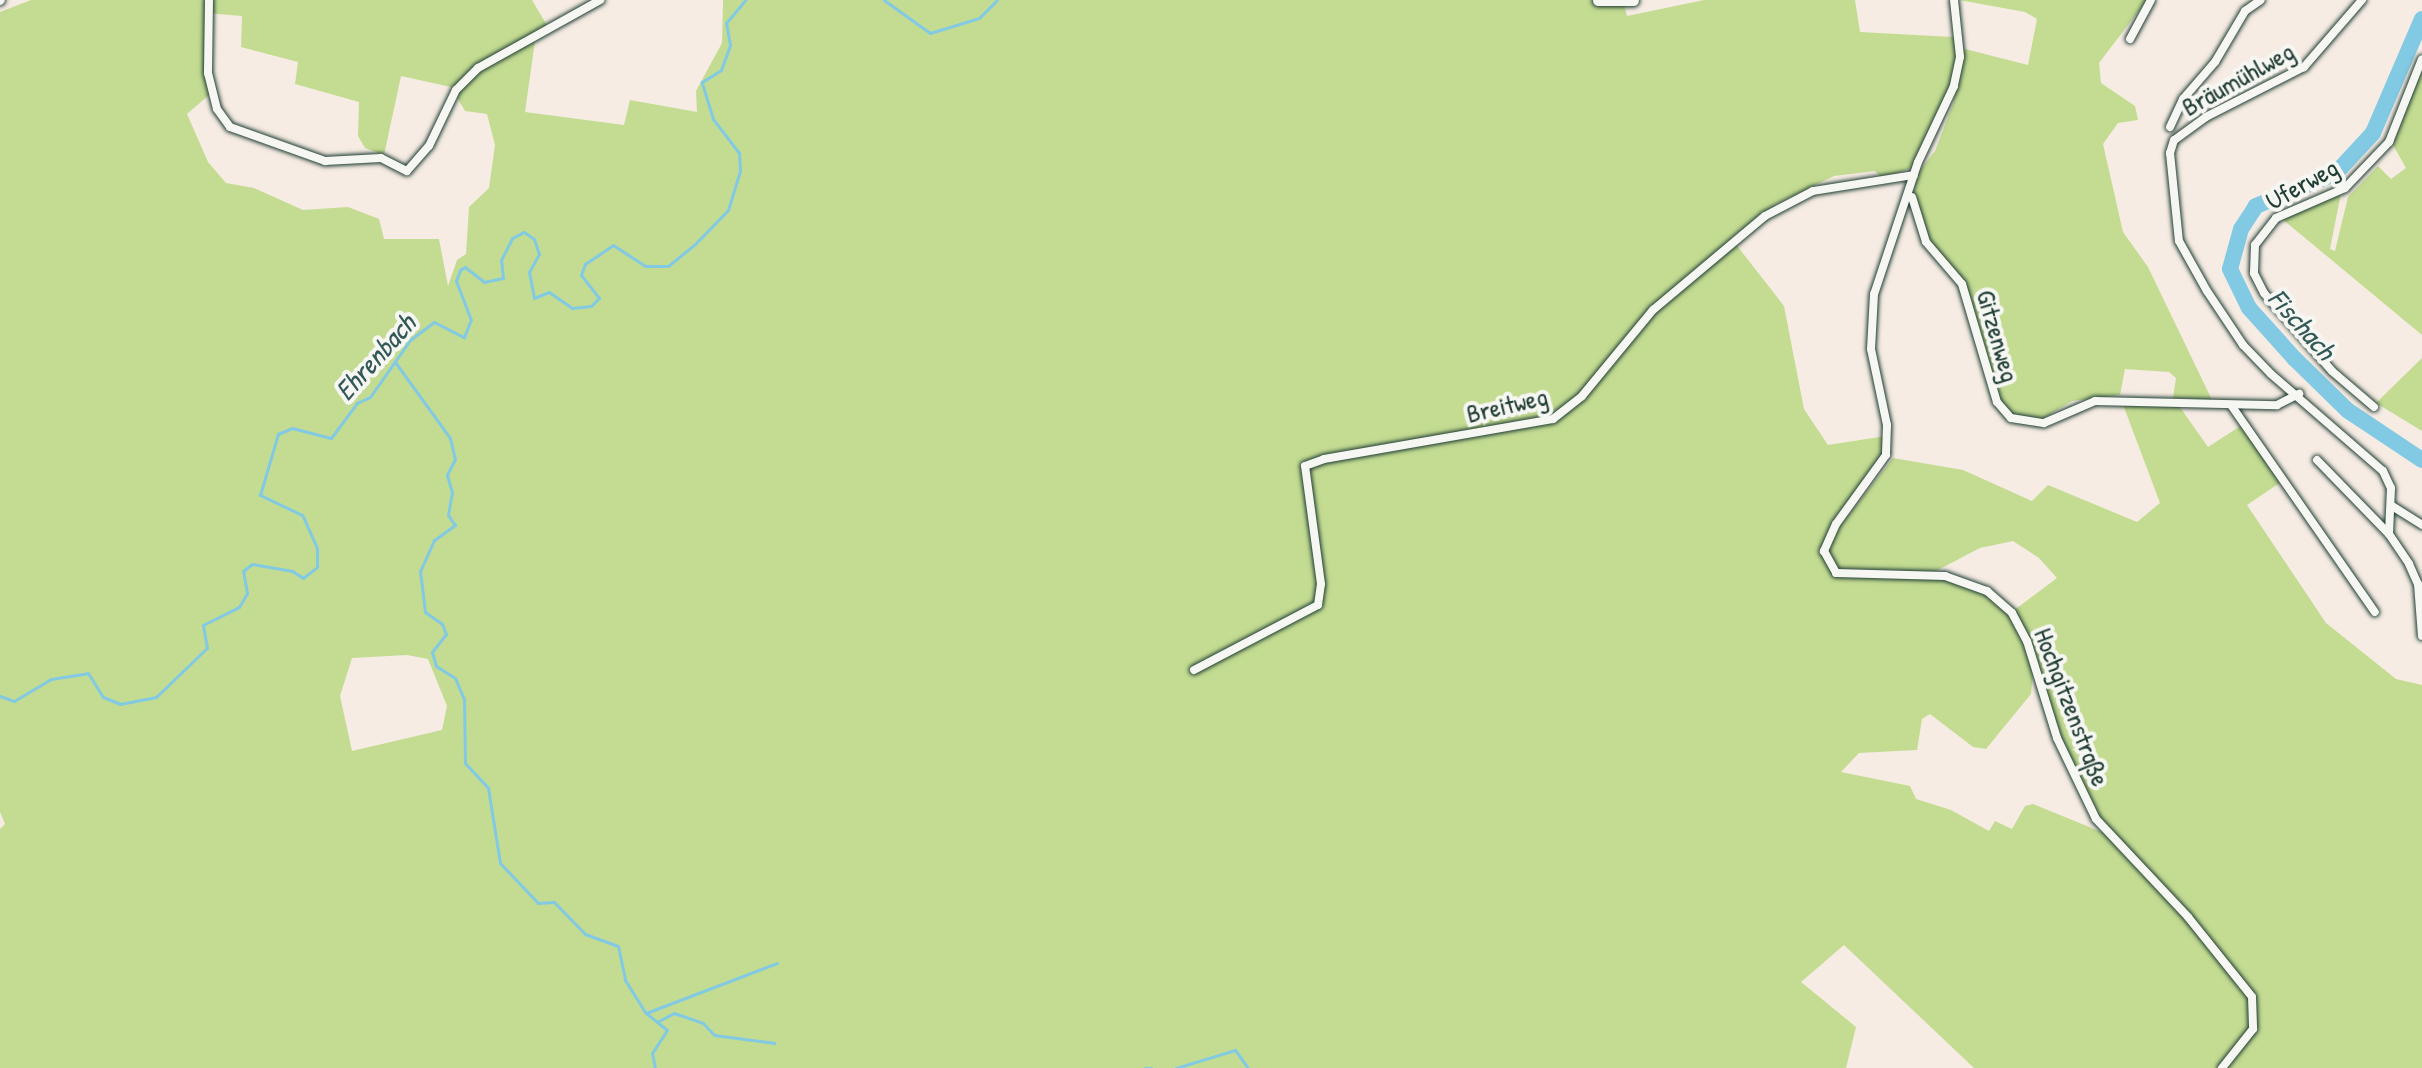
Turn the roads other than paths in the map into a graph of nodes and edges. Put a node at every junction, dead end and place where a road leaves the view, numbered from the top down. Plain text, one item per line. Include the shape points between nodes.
1 (209, 0) edge
2 (600, 0) edge
3 (1598, 0) edge
4 (1633, 0) edge
5 (1954, 0) edge
6 (2151, 0) edge
7 (2261, 0) edge
8 (2362, 0) edge
9 (2130, 39) dead end
10 (2422, 59) edge
11 (2170, 127) dead end
12 (1914, 175) junction
13 (1911, 195) junction
14 (2299, 394) junction
15 (2231, 405) junction
16 (2374, 407) dead end
17 (2317, 460) dead end
18 (2392, 506) junction
19 (2422, 525) edge
20 (2389, 534) junction
21 (2413, 574) junction
22 (2422, 580) edge
23 (2375, 612) dead end
24 (2422, 636) edge
25 (1194, 670) dead end
26 (2222, 1068) edge

1 - 2 street via 208,73 217,109 230,127 325,161 365,156 407,171 429,146 467,77
3 - 4 main road
5 - 12 street, Hochgitzenstraße via 1959,68
6 - 9 street
7 - 11 street via 2245,11 2215,62 2183,99
8 - 14 street, Bräumühlweg via 2304,67 2206,117 2170,144 2179,241 2243,345
10 - 16 street, Uferweg via 2389,142 2345,188 2276,218 2255,245 2254,273 2264,293 2332,371
12 - 13 street, Hochgitzenstraße
12 - 25 street, Breitweg via 1813,191 1765,216 1653,310 1582,396 1553,419 1305,466 1321,584 1318,605
13 - 15 street, Gitzenweg via 1926,242 1962,284 1997,402 2011,418 2044,423 2082,403 2104,400
13 - 26 street, Hochgitzenstraße via 1874,294 1871,349 1887,425 1886,455 1826,540 1828,564 1847,576 1927,574 1963,580 1987,591 2012,613 2027,641 2057,738 2096,819 2188,917 2252,997 2253,1029
14 - 15 street, Gitzenweg via 2277,405
14 - 18 street, Bräumühlweg via 2383,471
15 - 23 street
17 - 20 street
18 - 19 street
18 - 20 street, Bräumühlweg
20 - 21 street
21 - 22 street
21 - 24 street

